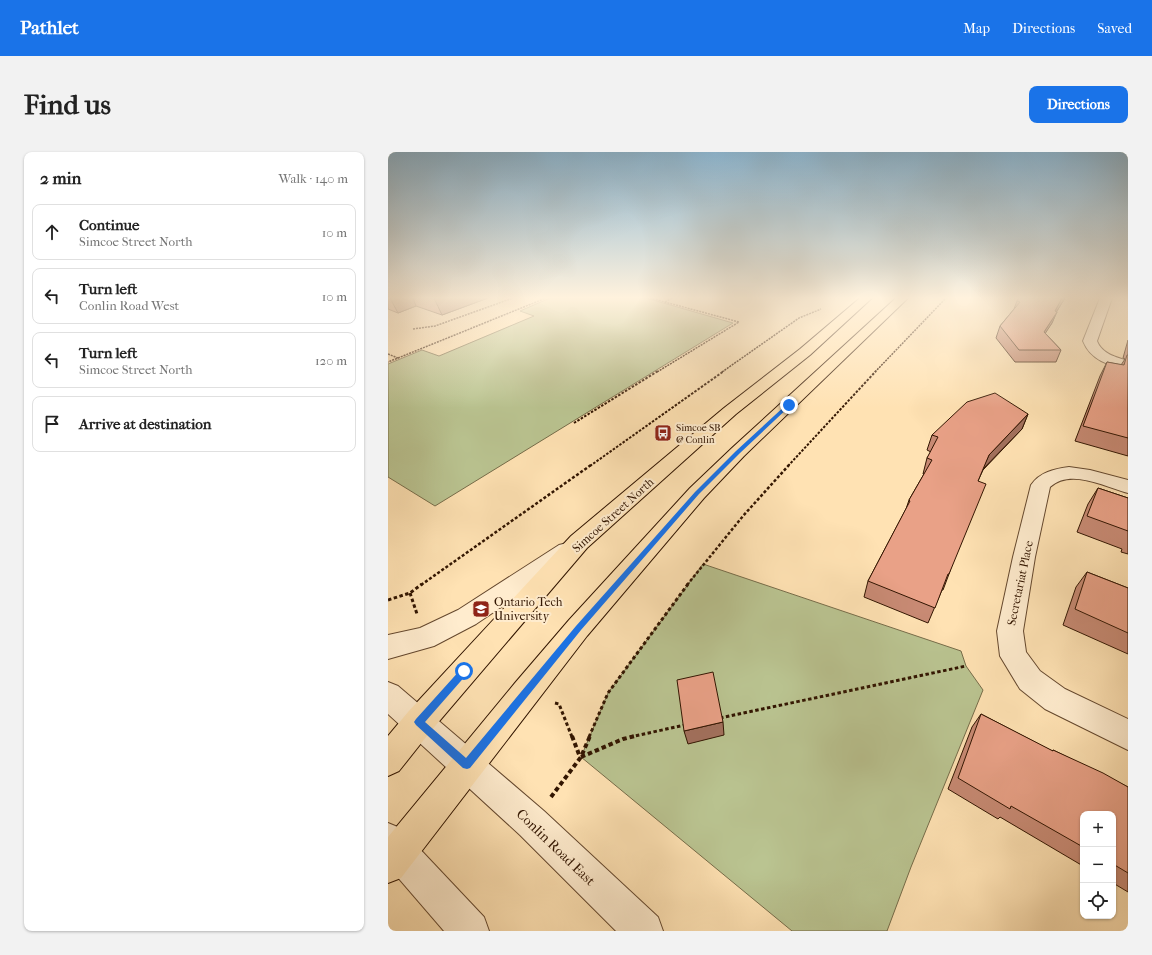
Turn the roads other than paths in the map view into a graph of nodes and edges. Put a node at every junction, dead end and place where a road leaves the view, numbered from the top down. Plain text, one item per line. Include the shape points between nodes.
1 (825, 334) edge
2 (864, 334) edge
3 (1092, 334) edge
4 (1128, 364) edge
5 (1128, 487) edge
6 (579, 542) junction
7 (388, 647) edge
8 (388, 695) edge
9 (419, 722) junction
10 (1128, 735) edge
11 (388, 760) edge
12 (467, 764) junction
13 (391, 852) edge
14 (470, 931) edge
15 (644, 931) edge

1 - 6 main road, Simcoe Street North via 730,411
2 - 12 main road via 697,493 578,628
3 - 4 street via 1090,341 1099,354
5 - 10 street, Secretariat Place via 1087,475 1065,474 1050,477 1041,486 1010,631 1013,656 1030,680 1055,699
6 - 7 street via 467,617 425,638
6 - 9 main road, Simcoe Street North
8 - 9 street, Conlin Road East
9 - 11 main road, Simcoe Street North
9 - 12 street, Conlin Road East
12 - 13 main road
12 - 15 street, Conlin Road East via 532,822
13 - 14 street

